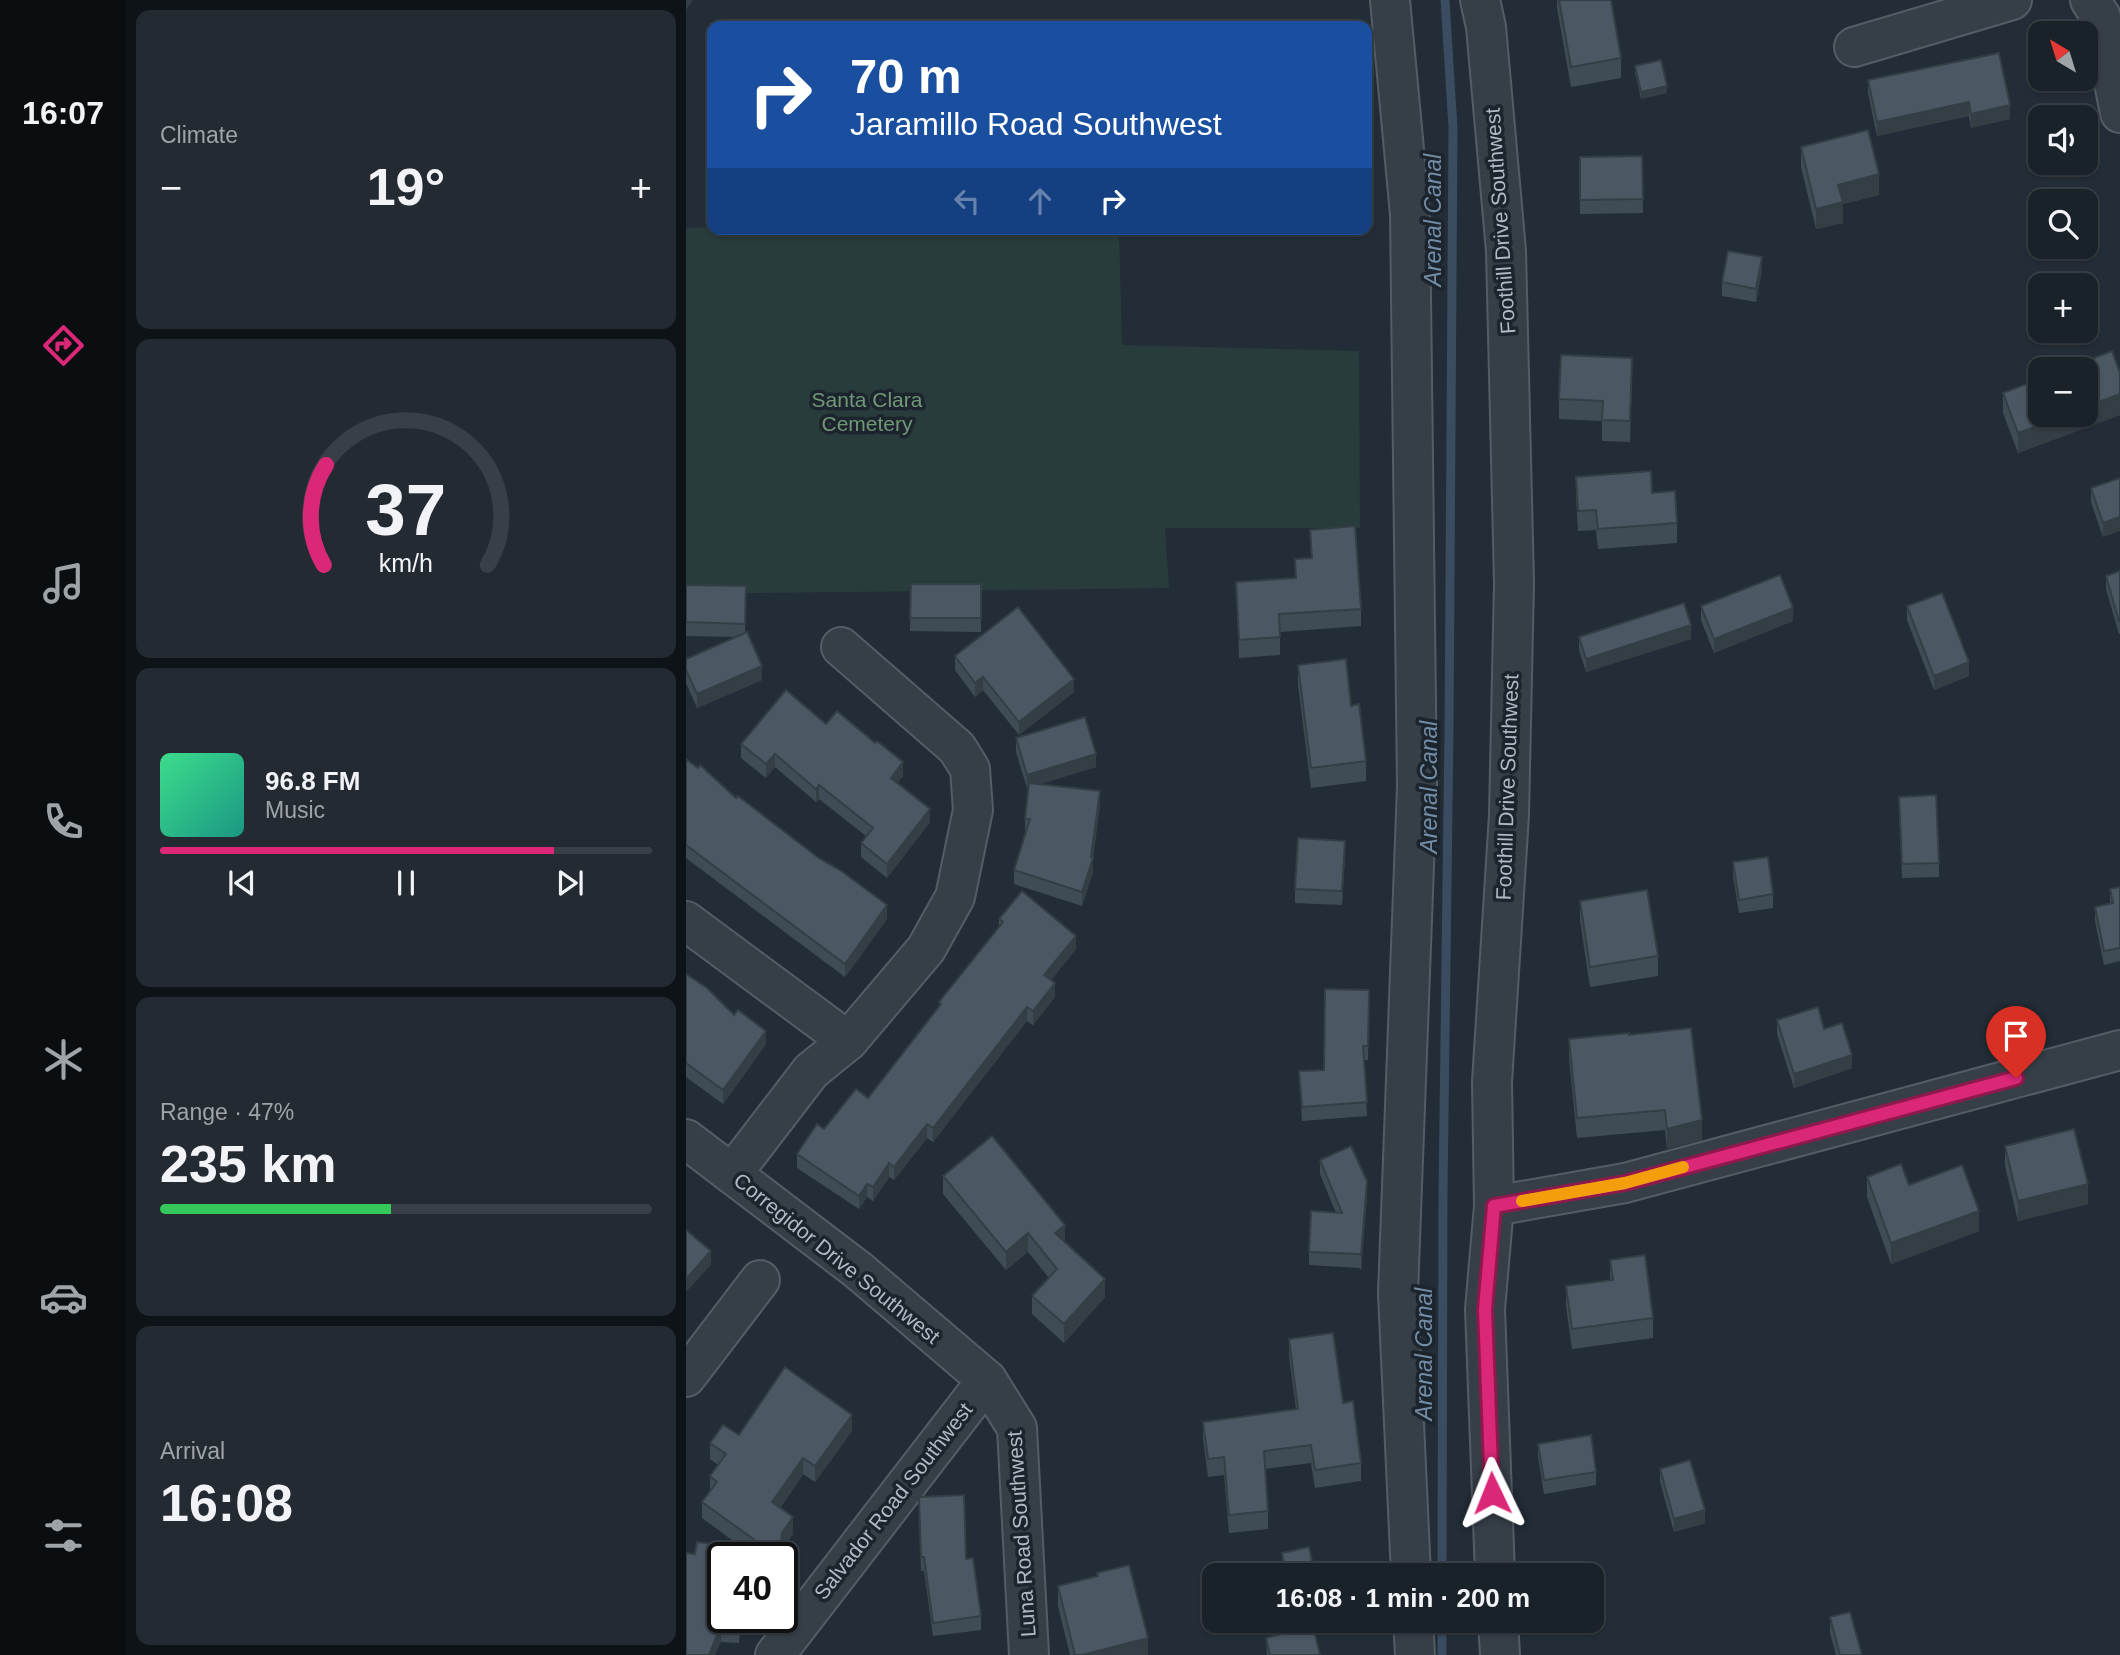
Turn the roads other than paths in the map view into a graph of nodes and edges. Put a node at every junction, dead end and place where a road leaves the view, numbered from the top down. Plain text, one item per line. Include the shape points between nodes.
1 (1390, 0) edge
2 (1480, 0) edge
3 (2012, 0) edge
4 (2090, 0) edge
5 (1853, 47) dead end
6 (2120, 113) edge
7 (841, 647) dead end
8 (686, 921) edge
9 (848, 1041) junction
10 (2120, 1050) edge
11 (686, 1139) edge
12 (732, 1174) junction
13 (1494, 1206) junction
14 (760, 1280) dead end
15 (686, 1377) edge
16 (986, 1380) junction
17 (1410, 1563) edge
18 (1495, 1563) edge
19 (1414, 1633) edge
20 (1499, 1633) edge
21 (775, 1655) edge
22 (1029, 1655) edge
23 (1415, 1655) edge
24 (1500, 1655) edge

1 - 17 street via 1410,214 1417,786 1398,1293
2 - 13 street, Foothill Drive Southwest via 1506,251 1514,583 1509,815 1492,1082
3 - 5 street
4 - 6 street via 2101,17
7 - 9 street via 957,748 970,769 973,810 955,897 926,948
8 - 9 street
9 - 12 street via 811,1071
10 - 13 street via 1625,1183
11 - 12 street, Corregidor Drive Southwest
12 - 16 street, Corregidor Drive Southwest via 858,1269
13 - 18 street, Foothill Drive Southwest via 1485,1309
14 - 15 street
16 - 21 street, Salvador Road Southwest
16 - 22 street, Luna Road Southwest via 1017,1427
19 - 23 street
20 - 24 street

